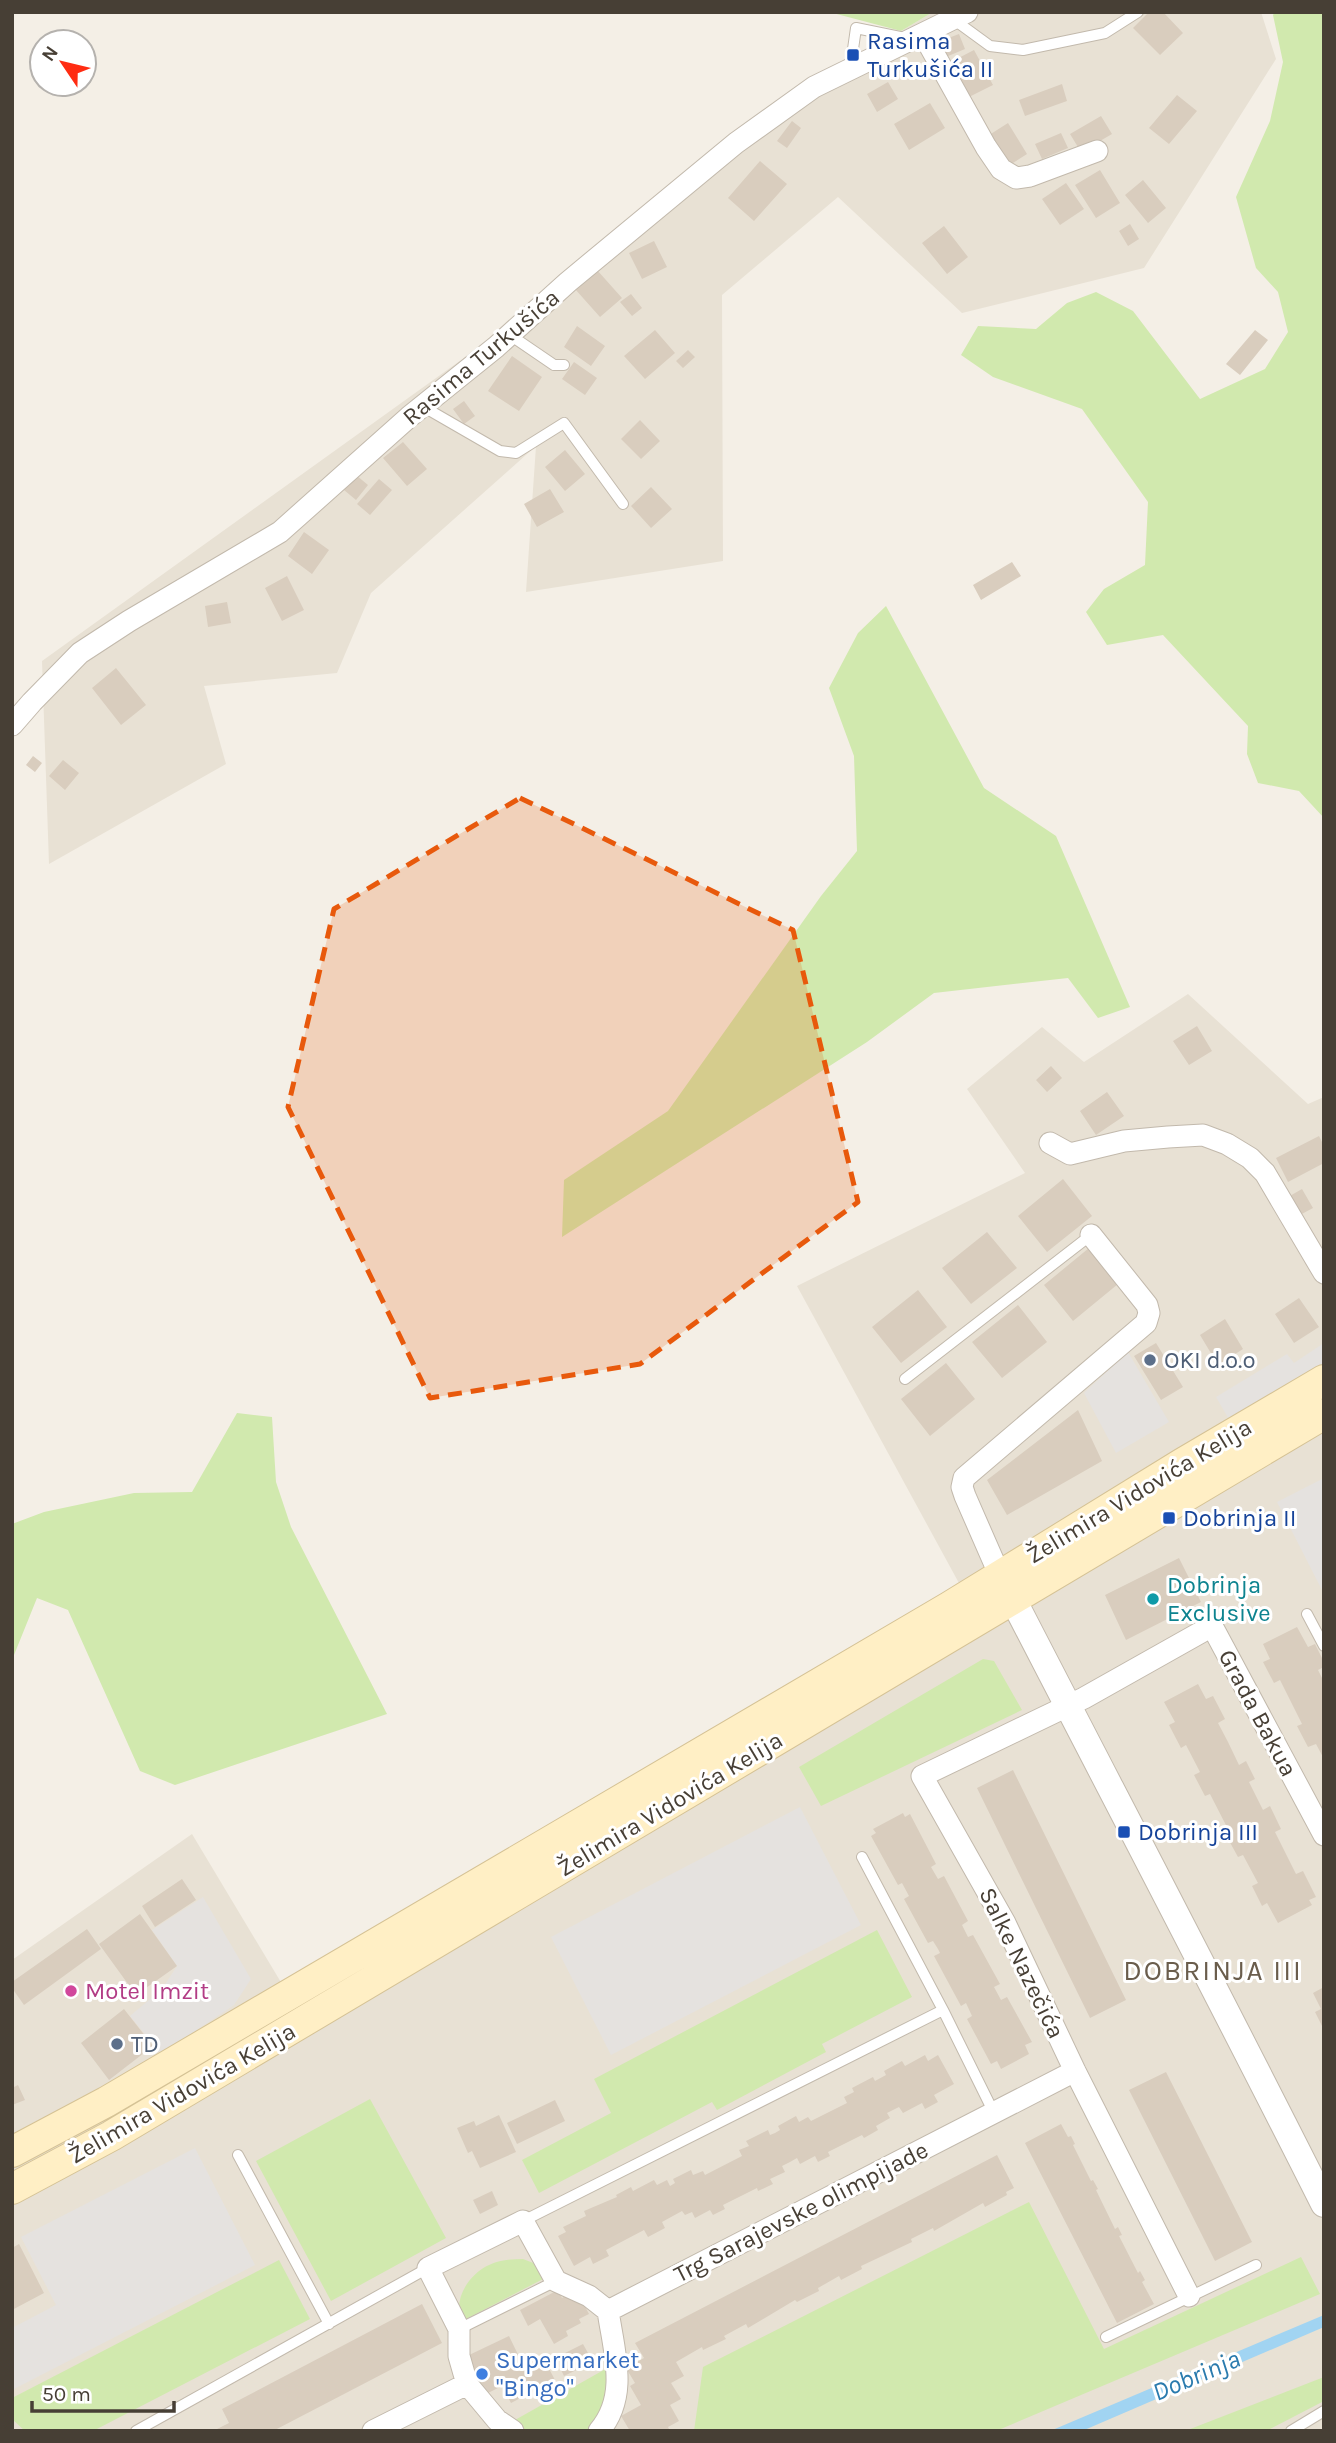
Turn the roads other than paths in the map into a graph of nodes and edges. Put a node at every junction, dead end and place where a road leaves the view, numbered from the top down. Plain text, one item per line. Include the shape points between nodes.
1 (1138, 12) edge
2 (960, 16) edge
3 (917, 37) junction
4 (862, 63) junction
5 (1097, 152) dead end
6 (510, 335) junction
7 (564, 365) dead end
8 (422, 406) junction
9 (623, 504) dead end
10 (12, 725) edge
11 (1049, 1143) dead end
12 (1091, 1235) joint
13 (1324, 1273) edge
14 (905, 1379) dead end
15 (1324, 1380) edge
16 (1324, 1414) edge
17 (1007, 1588) junction
18 (1307, 1614) dead end
19 (1324, 1646) edge
20 (1066, 1706) junction
21 (1324, 1835) edge
22 (862, 1857) dead end
23 (943, 2010) junction
24 (1075, 2071) junction
25 (994, 2113) junction
26 (12, 2152) edge
27 (238, 2155) dead end
28 (12, 2189) edge
29 (1324, 2204) edge
30 (523, 2221) junction
31 (1256, 2265) dead end
32 (428, 2268) junction
33 (556, 2281) junction
34 (1189, 2295) junction
35 (608, 2311) junction
36 (329, 2324) junction
37 (459, 2329) junction
38 (1105, 2337) dead end
39 (467, 2384) junction
40 (1324, 2411) edge
41 (136, 2431) edge
42 (373, 2431) edge
43 (513, 2431) edge
44 (599, 2431) edge
45 (1291, 2431) edge

1 - 2 lane via 1105,33 1023,50 990,47
2 - 3 street, Rasima Turkušića
3 - 4 street, Rasima Turkušića
3 - 4 lane via 856,28 853,49
3 - 5 street via 1001,169 1016,178 1030,176
4 - 6 street, Rasima Turkušića via 814,87 736,143
6 - 7 lane via 554,365
6 - 8 street, Rasima Turkušića
8 - 9 lane via 500,450 516,453 564,423
8 - 10 street, Rasima Turkušića via 280,532 80,653
11 - 13 street via 1070,1154 1168,1137 1203,1135 1227,1144 1265,1173
12 - 14 lane
12 - 17 street via 1149,1313 1146,1323 964,1478 965,1496
15 - 17 main road, Želimira Vidovića Kelija via 1183,1463
16 - 17 main road, Želimira Vidovića Kelija
17 - 20 street
17 - 26 main road, Želimira Vidovića Kelija
17 - 28 main road, Želimira Vidovića Kelija via 111,2136
18 - 19 lane
20 - 21 street, Grada Bakua via 1212,1626
20 - 24 street, Salke Nazečića via 922,1776 1005,1923
20 - 29 street
22 - 23 lane
23 - 25 lane
23 - 30 lane
24 - 25 street, Trg Sarajevske olimpijade
24 - 34 street, Salke Nazečića
25 - 35 street, Trg Sarajevske olimpijade
27 - 36 lane
30 - 32 street
30 - 33 street
31 - 34 lane
32 - 36 lane
32 - 37 street
33 - 35 street
33 - 37 lane
34 - 38 lane
35 - 44 street via 619,2383 613,2411
36 - 41 lane
37 - 39 street via 459,2356
39 - 42 street
39 - 43 street via 497,2420
40 - 45 lane

